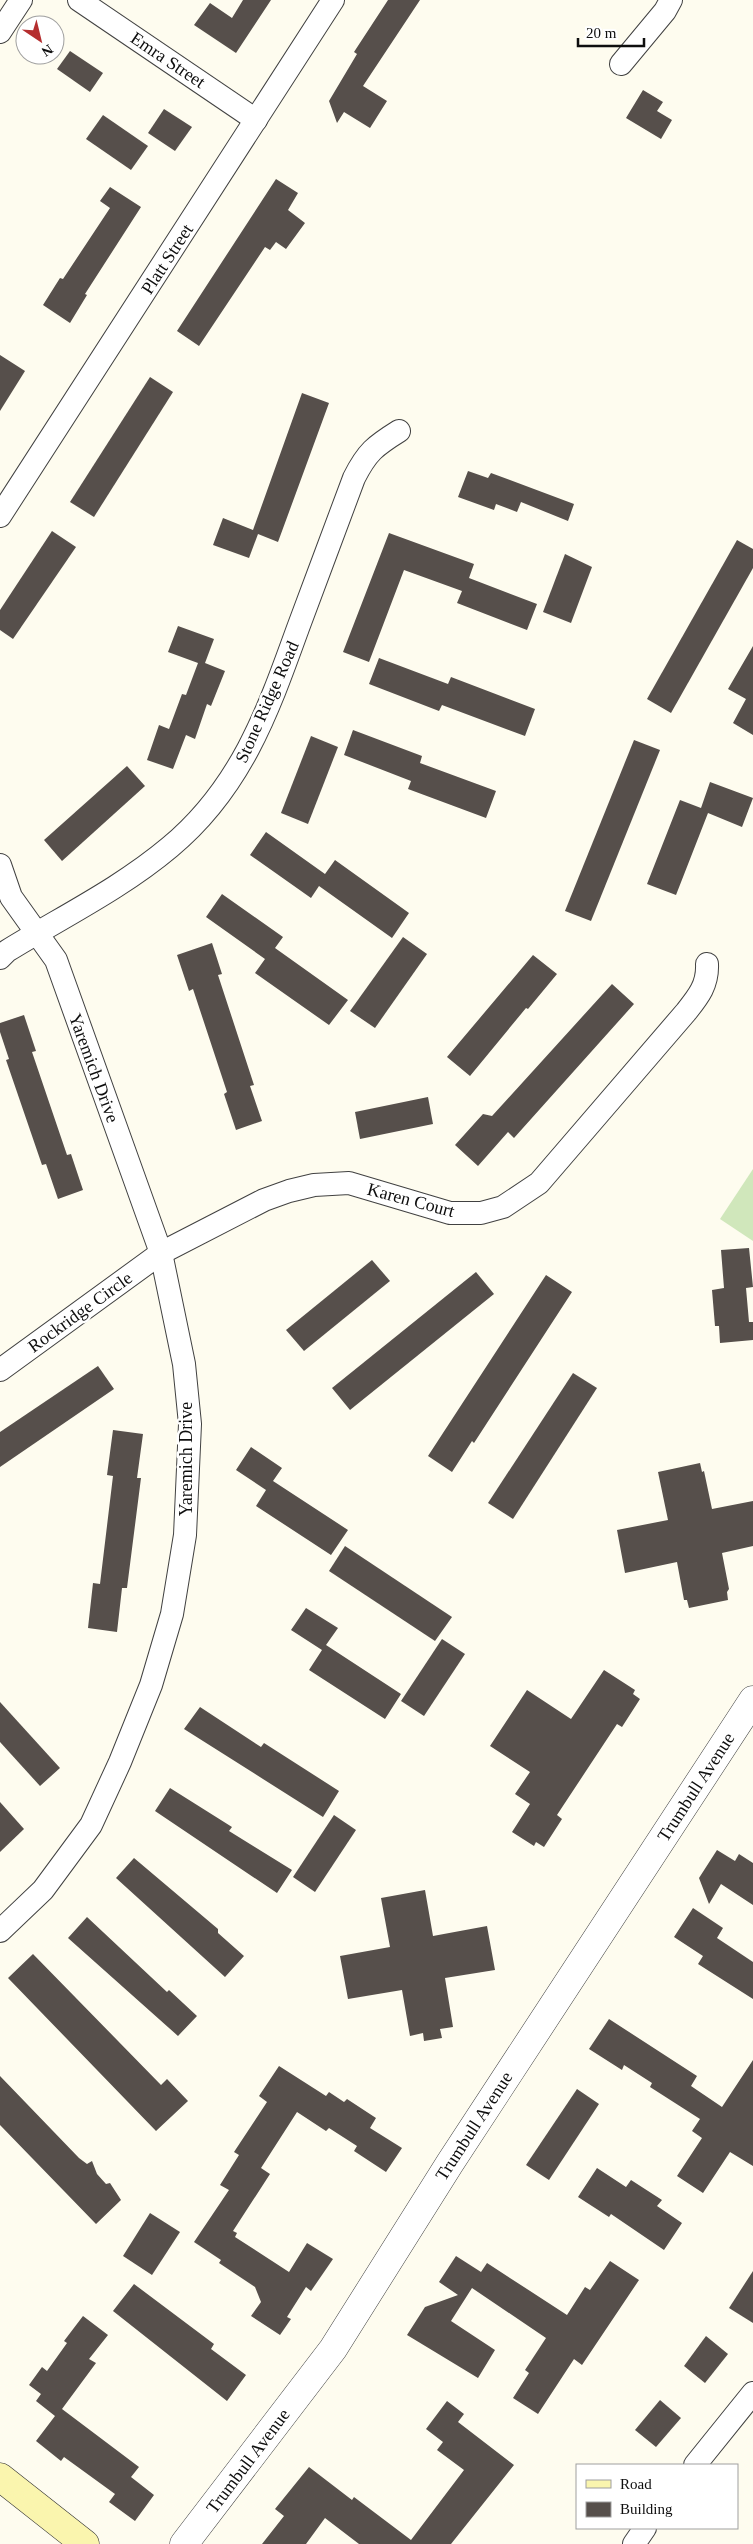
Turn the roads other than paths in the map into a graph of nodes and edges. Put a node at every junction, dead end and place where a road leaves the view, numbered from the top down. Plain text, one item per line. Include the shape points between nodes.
1 (21, 0) edge
2 (79, 0) edge
3 (333, 0) edge
4 (671, 0) edge
5 (0, 32) edge
6 (621, 64) dead end
7 (256, 120) junction
8 (400, 431) dead end
9 (0, 516) edge
10 (0, 865) edge
11 (35, 934) junction
12 (0, 958) edge
13 (708, 964) dead end
14 (161, 1253) junction
15 (0, 1370) edge
16 (753, 1700) edge
17 (0, 1931) edge
18 (753, 2393) edge
19 (696, 2464) edge
20 (0, 2478) edge
21 (644, 2529) edge
22 (85, 2544) edge
23 (184, 2544) edge
24 (634, 2544) edge

1 - 5 street
2 - 7 street, Emra Street
3 - 7 street, Platt Street
4 - 6 street
7 - 9 street, Platt Street
8 - 11 street, Stone Ridge Road via 364,457 274,694 248,752 229,781 172,846 128,880
10 - 11 street, Yaremich Drive via 11,897
11 - 12 street, Stone Ridge Road
11 - 14 street, Yaremich Drive via 56,960
13 - 14 street, Karen Court via 708,977 701,993 686,1012 539,1183 503,1207 481,1213 450,1213 349,1183 314,1185 264,1200
14 - 15 street, Rockridge Circle
14 - 17 street, Yaremich Drive via 184,1364 190,1424 185,1535 172,1614 151,1685 91,1825 43,1890
16 - 23 street, Trumbull Avenue via 454,2156 333,2349
18 - 19 street
20 - 22 main road
21 - 24 street

